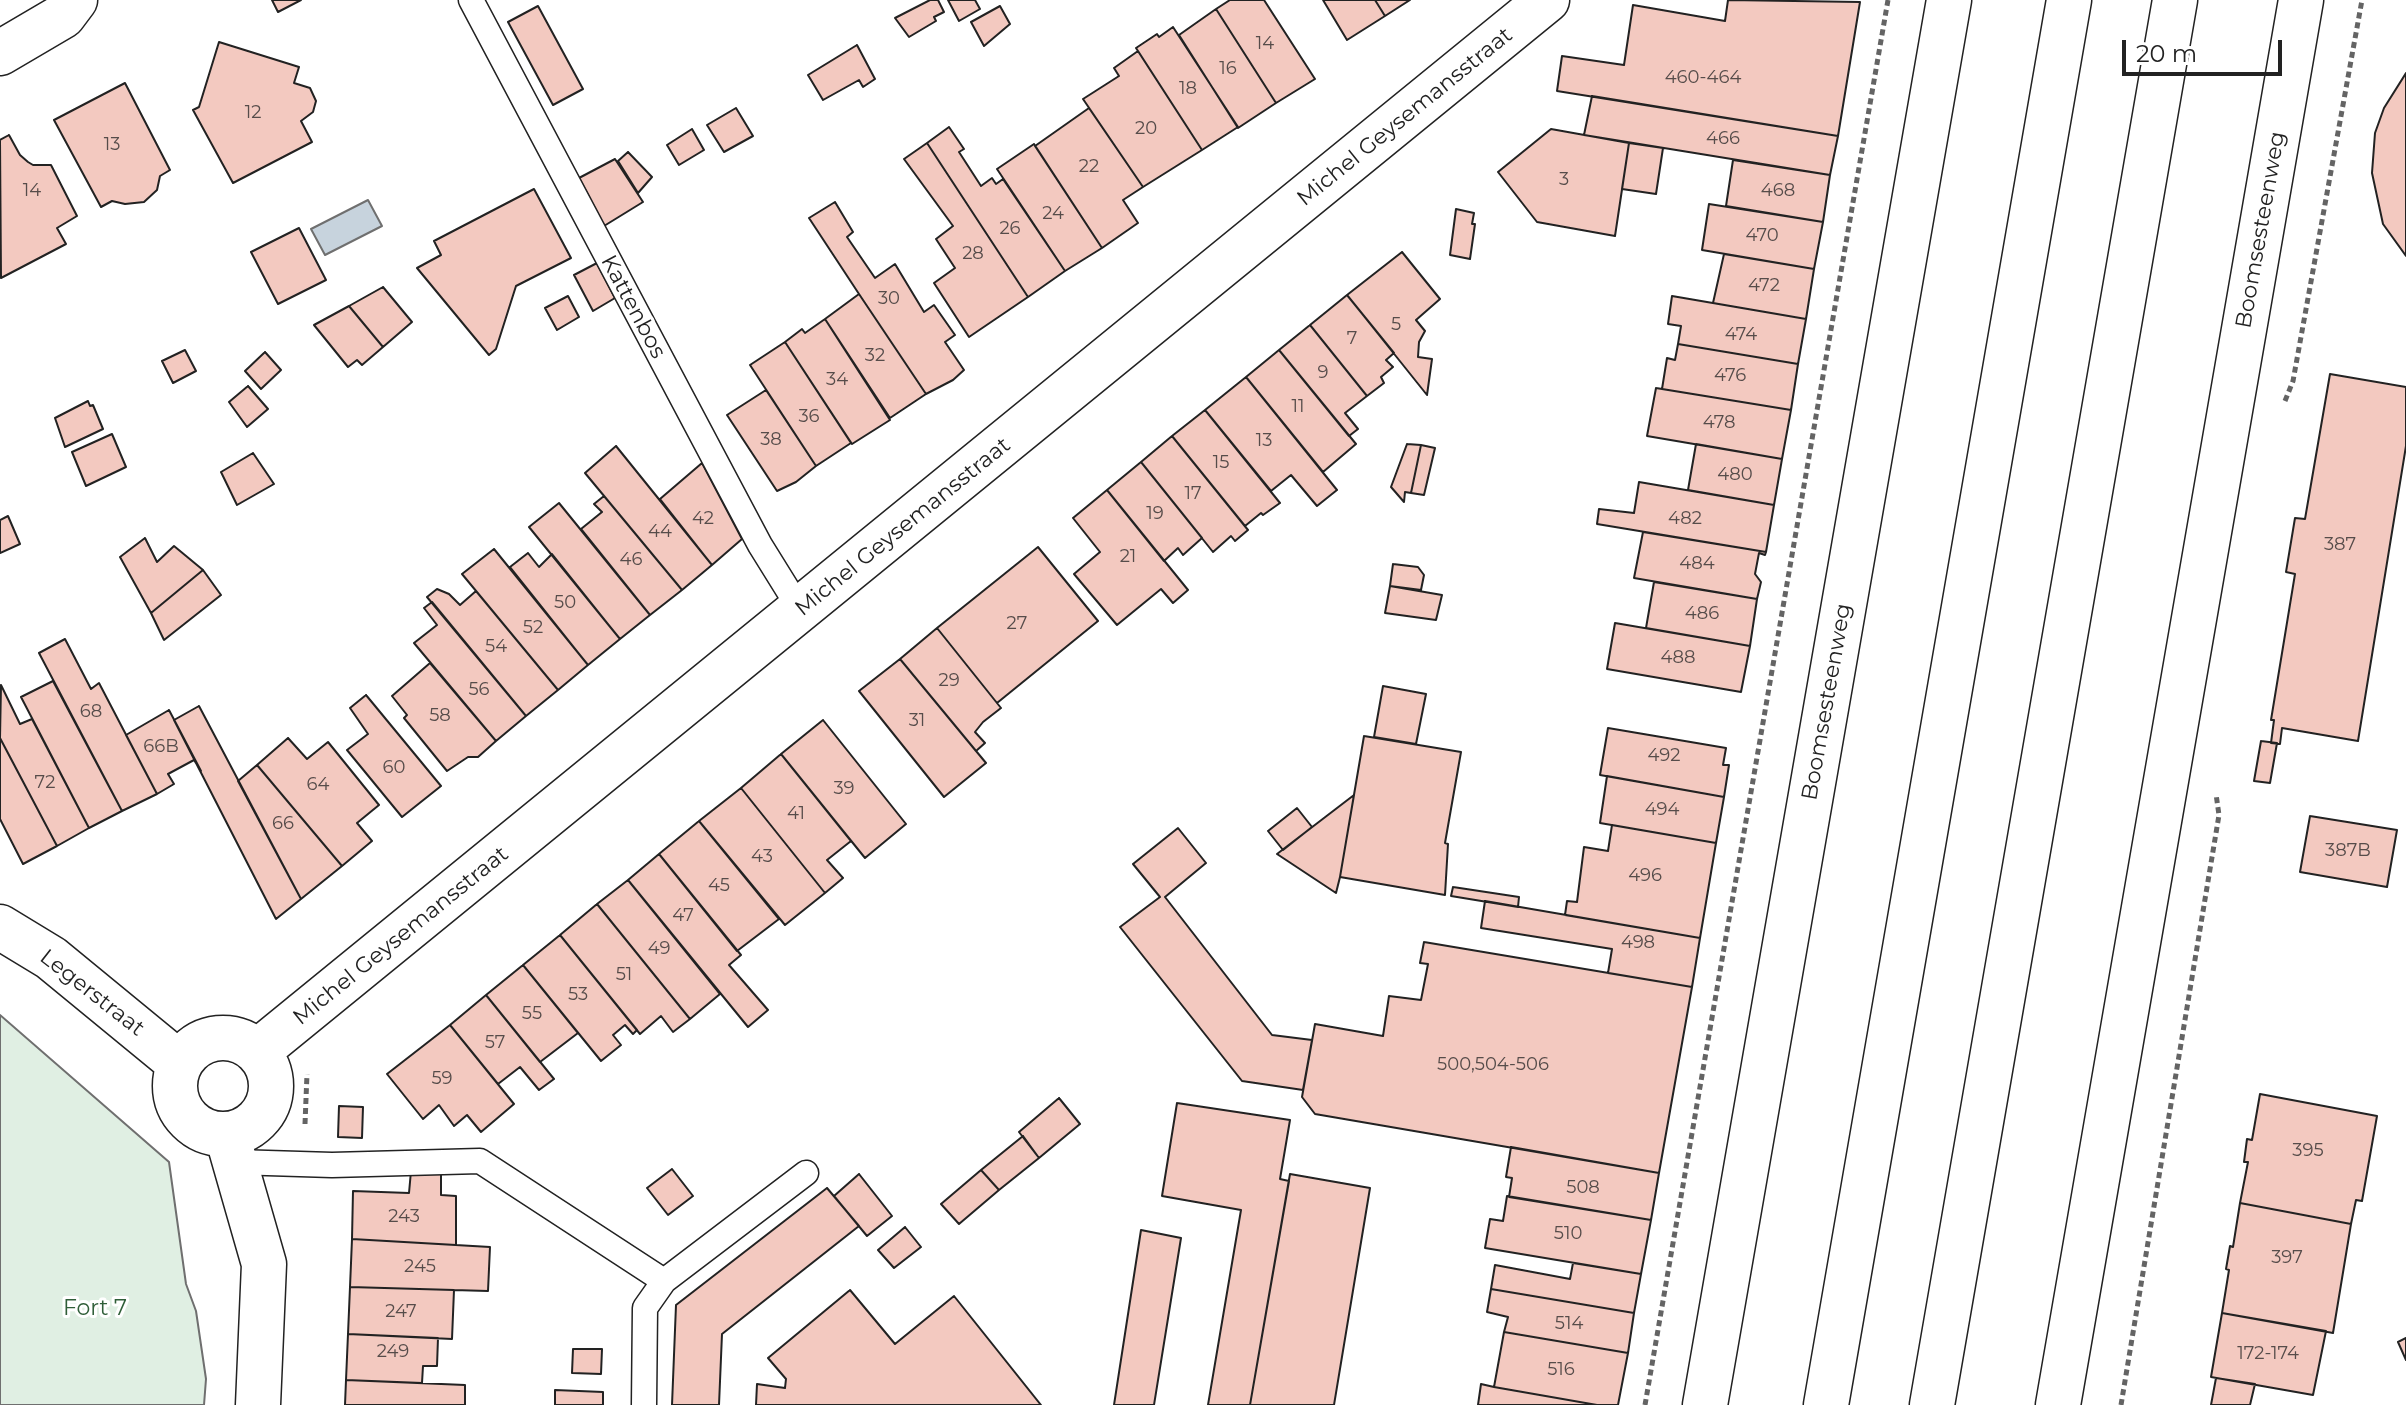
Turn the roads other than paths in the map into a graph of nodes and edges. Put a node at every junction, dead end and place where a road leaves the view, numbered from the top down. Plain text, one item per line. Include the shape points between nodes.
1 (75, 0) edge
2 (471, 0) edge
3 (1547, 0) edge
4 (1949, 0) edge
5 (2069, 0) edge
6 (2175, 0) edge
7 (2301, 0) edge
8 (0, 53) edge
9 (801, 611) junction
10 (0, 927) edge
11 (257, 1052) junction
12 (180, 1064) junction
13 (231, 1148) junction
14 (806, 1173) dead end
15 (664, 1281) junction
16 (258, 1405) edge
17 (644, 1405) edge
18 (1705, 1405) edge
19 (1826, 1405) edge
20 (1932, 1405) edge
21 (2058, 1405) edge

1 - 8 main road via 63,16
2 - 9 lane, Kattenbos via 760,545
3 - 9 main road, Michel Geysemansstraat
4 - 18 main road, Boomsesteenweg
5 - 19 main road
6 - 20 main road
7 - 21 main road, Boomsesteenweg
9 - 11 main road, Michel Geysemansstraat
10 - 12 main road, Legerstraat via 51,958
11 - 12 main road via 246,1043 216,1039 189,1051
11 - 13 main road via 267,1065 271,1096 266,1111
12 - 13 main road via 175,1083 178,1104 189,1121
13 - 15 lane via 332,1165 480,1161
13 - 16 main road via 264,1264
14 - 15 lane
15 - 17 lane via 645,1308

